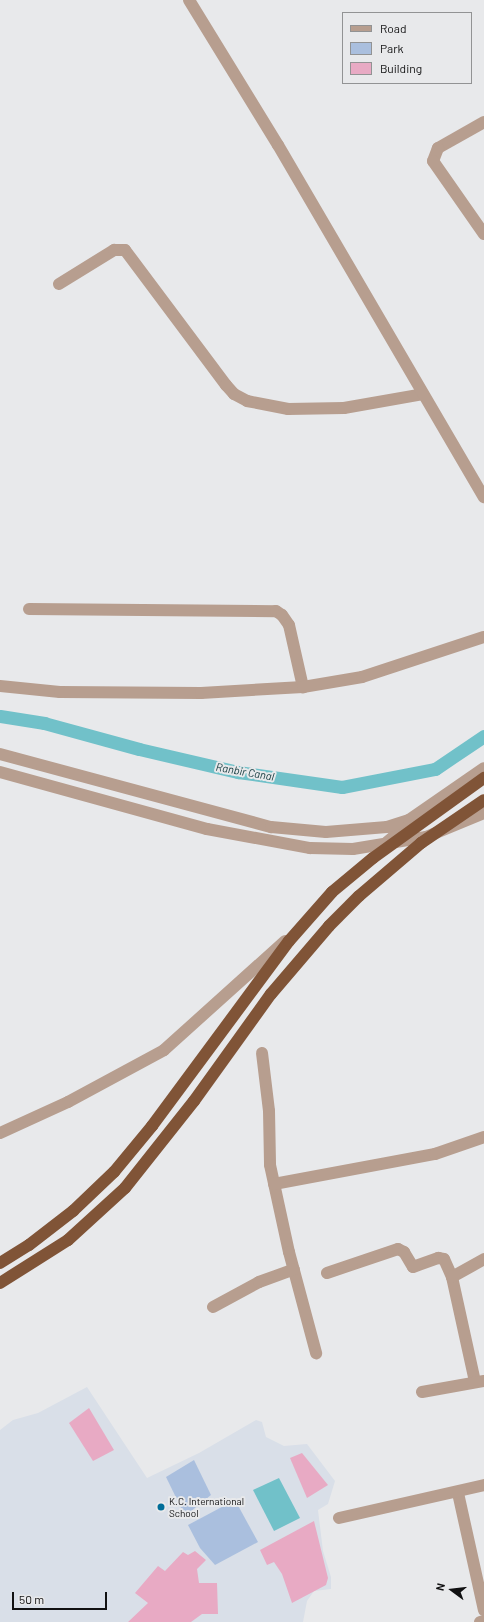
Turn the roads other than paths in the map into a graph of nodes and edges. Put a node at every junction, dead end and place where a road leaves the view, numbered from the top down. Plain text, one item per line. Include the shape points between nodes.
1 (189, 0) edge
2 (484, 122) edge
3 (484, 234) edge
4 (59, 284) dead end
5 (423, 394) junction
6 (484, 497) edge
7 (29, 609) dead end
8 (484, 637) edge
9 (0, 686) edge
10 (303, 687) junction
11 (0, 754) edge
12 (484, 768) edge
13 (0, 772) edge
14 (484, 778) edge
15 (484, 800) edge
16 (423, 812) junction
17 (484, 813) edge
18 (383, 845) junction
19 (262, 1053) dead end
20 (0, 1133) edge
21 (484, 1138) edge
22 (274, 1184) junction
23 (484, 1259) edge
24 (0, 1263) edge
25 (294, 1270) junction
26 (327, 1273) dead end
27 (452, 1277) junction
28 (0, 1283) edge
29 (213, 1307) dead end
30 (316, 1353) dead end
31 (479, 1381) edge
32 (422, 1392) dead end
33 (484, 1485) edge
34 (458, 1493) junction
35 (339, 1518) dead end
36 (484, 1610) edge
37 (484, 1621) edge
38 (480, 1622) edge

1 - 5 street via 278,145
2 - 3 street via 438,148 433,161
4 - 5 street via 114,250 125,250 226,385 234,394 247,401 288,409 344,408
5 - 6 street
7 - 10 street via 276,611 289,625
8 - 10 street via 362,677
9 - 10 street via 60,692 201,694
11 - 16 street via 271,827 326,832 387,827
12 - 16 street
13 - 18 street via 241,837 310,848
14 - 24 highway, bridge via 352,873 327,897 289,941 152,1126 114,1172 73,1211 29,1245
15 - 28 highway, bridge via 421,843 359,896 329,926 271,994 159,1148 98,1215 68,1240
16 - 18 street
17 - 18 street via 442,833
18 - 20 street via 288,939 177,1040 68,1102
19 - 22 street via 269,1111 269,1158
21 - 22 street via 435,1154
22 - 25 street
23 - 27 street
25 - 29 street via 260,1282
25 - 30 street
26 - 27 street via 398,1249 404,1252 413,1267 438,1258 444,1259
27 - 31 street
31 - 32 street
33 - 34 street
34 - 35 street
34 - 36 street
37 - 38 street

